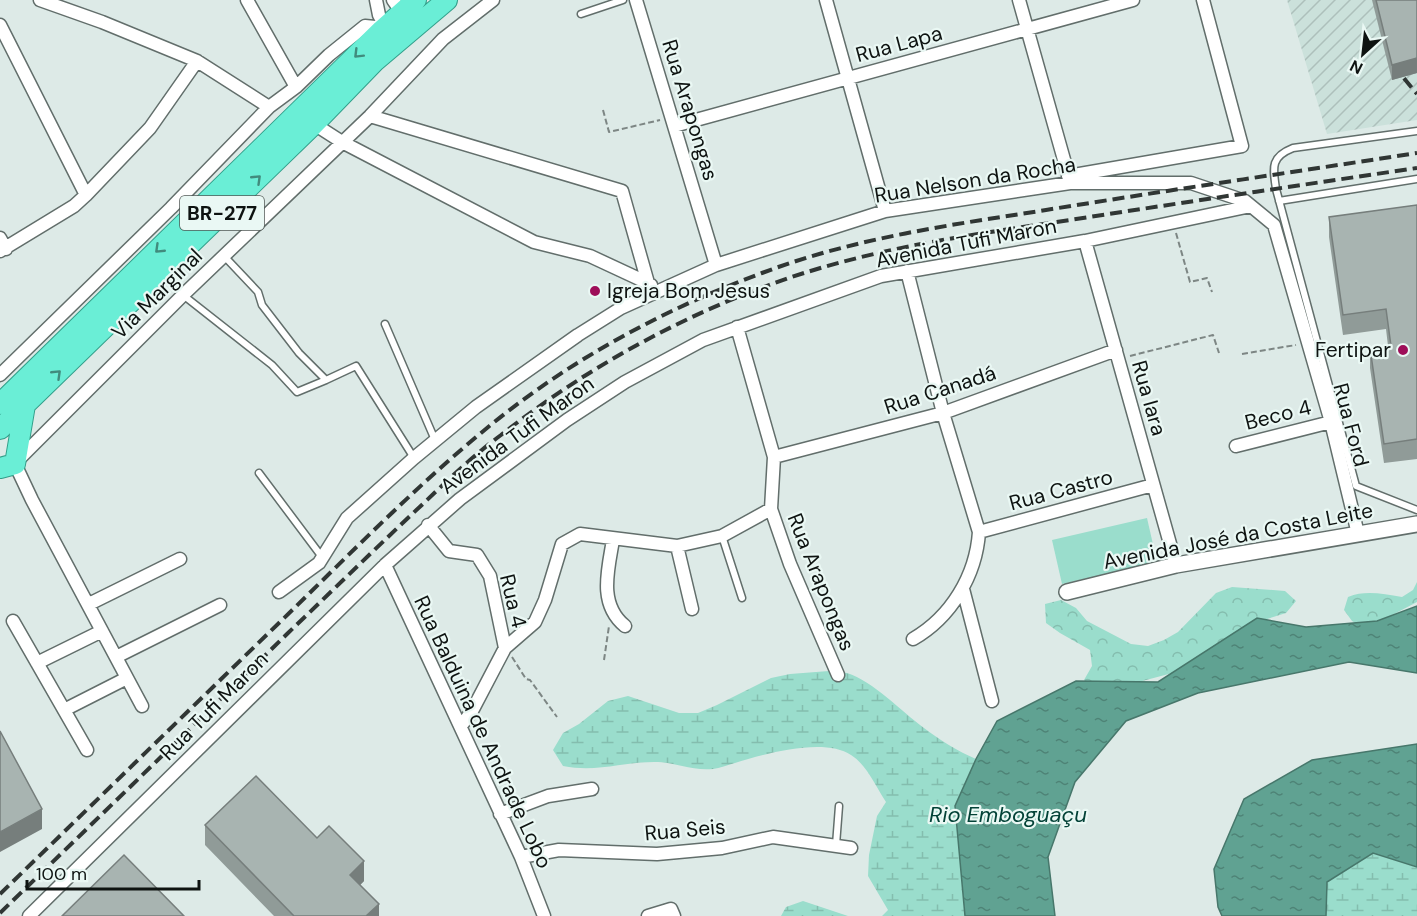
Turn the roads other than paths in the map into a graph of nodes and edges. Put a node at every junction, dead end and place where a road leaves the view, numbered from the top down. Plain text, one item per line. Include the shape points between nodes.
1 (40, 0) edge
2 (247, 0) edge
3 (376, 0) edge
4 (416, 0) edge
5 (447, 0) edge
6 (493, 0) edge
7 (623, 0) edge
8 (636, 0) edge
9 (826, 0) edge
10 (1019, 0) edge
11 (1133, 0) edge
12 (1203, 0) edge
13 (403, 13) edge
14 (581, 14) dead end
15 (0, 25) edge
16 (1027, 29) junction
17 (391, 35) junction
18 (197, 61) junction
19 (848, 78) junction
20 (296, 87) junction
21 (269, 107) junction
22 (370, 116) junction
23 (673, 122) junction
24 (314, 124) junction
25 (1417, 131) edge
26 (342, 142) junction
27 (1069, 179) junction
28 (1417, 179) edge
29 (87, 195) junction
30 (1279, 201) junction
31 (1248, 204) junction
32 (885, 211) junction
33 (1085, 241) junction
34 (2, 246) edge
35 (223, 255) junction
36 (716, 265) junction
37 (907, 271) junction
38 (652, 287) junction
39 (183, 295) junction
40 (73, 305) junction
41 (87, 319) junction
42 (385, 324) dead end
43 (737, 327) junction
44 (1117, 355) junction
45 (0, 375) edge
46 (326, 380) junction
47 (0, 404) edge
48 (26, 405) junction
49 (943, 413) junction
50 (1330, 422) junction
51 (0, 429) edge
52 (436, 441) junction
53 (1236, 446) dead end
54 (774, 457) junction
55 (414, 458) junction
56 (7, 466) edge
57 (260, 473) dead end
58 (0, 477) edge
59 (1154, 485) junction
60 (771, 508) junction
61 (1417, 510) edge
62 (1417, 524) edge
63 (428, 525) junction
64 (979, 532) junction
65 (1358, 534) junction
66 (722, 536) junction
67 (612, 540) junction
68 (677, 546) junction
69 (323, 557) junction
70 (180, 559) dead end
71 (385, 565) junction
72 (1176, 565) junction
73 (963, 590) junction
74 (279, 592) dead end
75 (1067, 592) dead end
76 (742, 598) dead end
77 (89, 604) junction
78 (220, 605) dead end
79 (692, 609) dead end
80 (13, 621) dead end
81 (620, 622) road end
82 (102, 631) junction
83 (913, 639) dead end
84 (505, 648) junction
85 (116, 657) junction
86 (37, 663) junction
87 (838, 675) dead end
88 (127, 678) junction
89 (992, 701) dead end
90 (142, 706) dead end
91 (64, 710) junction
92 (461, 726) junction
93 (87, 750) dead end
94 (592, 789) dead end
95 (839, 806) dead end
96 (500, 813) junction
97 (836, 845) junction
98 (851, 848) dead end
99 (522, 857) junction
100 (672, 913) edge
101 (29, 916) edge
102 (544, 916) edge
103 (648, 916) edge

1 - 18 street
2 - 20 street
3 - 17 street via 379,15
4 - 13 highway, BR-277
5 - 13 highway, BR-277
6 - 22 street, Via Marginal via 443,39
7 - 14 lane
8 - 23 street, Rua Arapongas
9 - 19 street
10 - 16 street
11 - 16 street, Rua Lapa
12 - 27 street via 1242,146
13 - 17 highway, BR-277
15 - 29 street
16 - 19 street, Rua Lapa
16 - 27 street
17 - 20 street via 365,26
17 - 24 highway, BR-277 via 375,61
17 -> 41 highway, BR-277
18 - 21 street
18 - 29 street via 150,128
19 - 23 street, Rua Lapa
19 - 32 street
20 - 21 street
21 - 40 street
22 - 26 street, Via Marginal
22 - 38 street via 622,191
23 - 36 street, Rua Arapongas
24 - 26 street
48 -> 24 highway, BR-277
25 - 30 lane via 1283,152 1274,161 1273,170
26 - 35 street, Via Marginal
26 - 38 street via 534,242 590,256
27 - 31 street, Rua Nelson da Rocha via 1191,183
27 - 32 street, Rua Nelson da Rocha
28 - 30 lane
29 - 34 street
30 - 61 lane via 1356,486
31 - 33 street, Avenida Tufi Maron
31 - 50 street, Rua Ford via 1274,225
32 - 36 street, Rua Nelson da Rocha
33 - 37 street, Avenida Tufi Maron
33 - 44 street, Rua Iara
35 - 39 street, Via Marginal
35 - 46 lane via 258,292 262,305 299,353
36 - 38 street, Rua Nelson da Rocha
37 - 43 street, Avenida Tufi Maron via 881,276
37 - 49 street
38 - 52 street, Rua Nelson da Rocha via 476,407
39 - 46 lane via 272,365 297,392
39 - 56 street, Via Marginal
40 - 41 street
40 - 45 street
41 - 47 highway, BR-277
42 - 52 lane
43 - 54 street, Rua Arapongas
43 - 63 street, Avenida Tufi Maron via 703,340 625,382 567,420
44 - 49 street, Rua Canadá
44 - 59 street, Rua Iara
46 - 55 lane via 356,366
48 - 51 highway, BR-277
48 - 56 highway
49 - 54 street, Rua Canadá
49 - 64 street
50 - 53 street, Beco 4
50 - 65 street, Rua Ford
52 - 55 street, Rua Nelson da Rocha
54 - 60 street, Rua Arapongas
55 - 69 street, Rua Nelson da Rocha via 347,518
56 - 58 street, Via Marginal
56 - 77 street
57 - 69 lane
59 - 64 street, Rua Castro
59 - 72 street, Rua Iara
60 - 66 street
60 - 87 street, Rua Arapongas via 790,564
62 - 65 street, Avenida José da Costa Leite
63 - 71 street, Rua Tufi Maron
63 - 84 street, Rua 4 via 449,551 477,555 490,576
64 - 73 street via 978,552
65 - 72 street, Avenida José da Costa Leite
66 - 68 street
66 - 76 lane
67 - 68 street
67 - 81 street via 606,588
67 - 84 street via 580,534 562,544 535,622
68 - 79 street
69 - 74 street, Rua Nelson da Rocha
70 - 77 street
71 - 92 street, Rua Balduina de Andrade Lobo
71 - 101 street, Rua Tufi Maron
72 - 75 street, Avenida José da Costa Leite
73 - 83 street via 928,630
73 - 89 street
77 - 82 street
78 - 85 street
80 - 86 street
82 - 85 street
82 - 86 street
84 - 92 street
85 - 88 street
86 - 91 street
88 - 90 street
88 - 91 street
91 - 93 street
92 - 96 street, Rua Balduina de Andrade Lobo
94 - 96 street via 548,796
95 - 97 lane
96 - 99 street, Rua Balduina de Andrade Lobo
97 - 98 street, Rua Seis
97 - 99 street, Rua Seis via 773,837 722,848 657,854 559,850
99 - 102 street, Rua Balduina de Andrade Lobo
100 - 103 street

